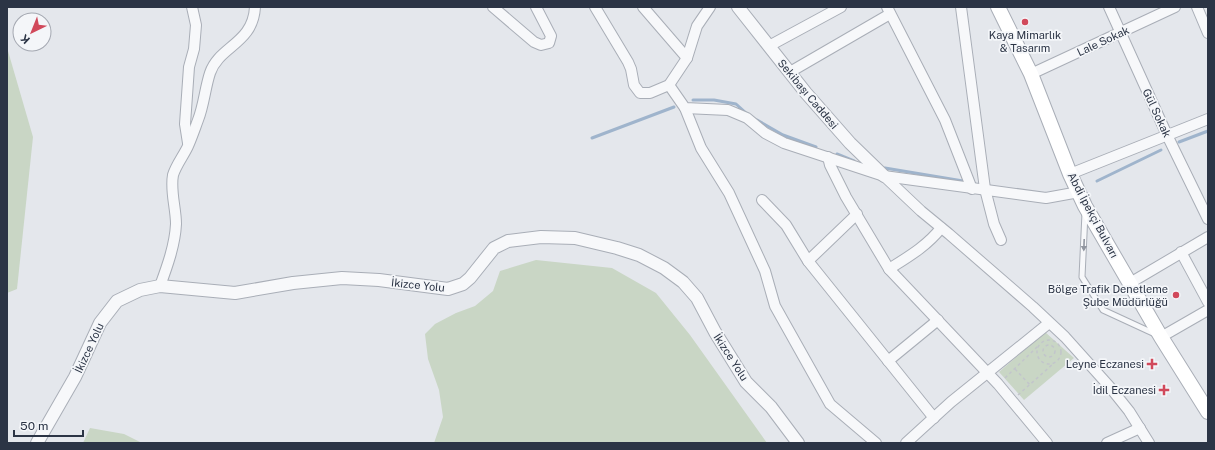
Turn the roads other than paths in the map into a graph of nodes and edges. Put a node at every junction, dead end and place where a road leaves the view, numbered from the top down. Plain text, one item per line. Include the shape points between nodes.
1 (192, 7) edge
2 (255, 7) edge
3 (493, 7) edge
4 (536, 7) edge
5 (595, 7) edge
6 (643, 7) edge
7 (710, 7) edge
8 (738, 7) edge
9 (841, 7) edge
10 (961, 7) edge
11 (998, 7) edge
12 (1109, 7) edge
13 (1175, 7) edge
14 (1197, 7) edge
15 (889, 10) edge
16 (1120, 33) junction
17 (1208, 33) edge
18 (769, 46) junction
19 (687, 58) junction
20 (790, 72) junction
21 (1031, 74) junction
22 (669, 85) junction
23 (685, 108) junction
24 (1208, 119) edge
25 (1167, 135) junction
26 (189, 145) junction
27 (828, 157) junction
28 (1070, 174) junction
29 (884, 176) junction
30 (972, 189) junction
31 (985, 189) junction
32 (1079, 192) junction
33 (762, 200) dead end
34 (1085, 206) junction
35 (857, 214) junction
36 (1208, 218) edge
37 (941, 228) junction
38 (1208, 237) edge
39 (1001, 240) dead end
40 (1182, 252) junction
41 (808, 261) junction
42 (889, 270) junction
43 (1130, 283) junction
44 (160, 286) junction
45 (1208, 302) edge
46 (1208, 310) edge
47 (938, 320) junction
48 (1049, 323) junction
49 (1161, 337) junction
50 (888, 361) junction
51 (988, 373) junction
52 (1208, 412) edge
53 (934, 418) junction
54 (1140, 428) junction
55 (37, 443) edge
56 (798, 443) edge
57 (876, 443) edge
58 (906, 443) edge
59 (1047, 443) edge
60 (1107, 443) edge
61 (1149, 443) edge

1 - 26 street via 196,25 189,67 185,124
2 - 26 street via 250,27 210,71 199,118
3 - 4 street via 541,45 549,43 551,36
5 - 22 street via 628,62 634,85 640,93 650,93
6 - 19 street
7 - 19 street via 697,26
8 - 18 street, Sekibaşı Caddesi
9 - 18 street
10 - 31 street
11 - 21 main road, Abdi İpekçi Bulvarı
12 - 16 street, Gül Sokak
13 - 16 street, Lale Sokak
14 - 17 street
15 - 20 street
15 - 30 street via 945,120
16 - 21 street, Lale Sokak
16 - 25 street, Gül Sokak
18 - 20 street, Sekibaşı Caddesi
19 - 22 street
20 - 29 street, Sekibaşı Caddesi via 850,143
21 - 28 main road, Abdi İpekçi Bulvarı
22 - 23 street
23 - 27 street via 728,110 747,118 765,134 784,143
23 - 57 street via 701,148 729,193 765,271 775,306 830,404
24 - 25 street
25 - 28 street
25 - 36 street, Gül Sokak
26 - 44 street via 173,176 176,226
27 - 29 street
27 - 35 street via 830,166
28 - 32 main road, Abdi İpekçi Bulvarı
29 - 30 street
29 - 37 street
30 - 31 street
31 - 32 street via 1046,198
31 - 39 street
32 - 34 main road, Abdi İpekçi Bulvarı
33 - 41 street via 786,225
34 - 43 main road, Abdi İpekçi Bulvarı
34 -> 49 lane via 1082,277 1103,310
35 - 41 street
35 - 42 street
37 - 42 street via 924,246
37 - 48 street
38 - 40 street
40 - 43 street
40 - 45 street
41 - 50 street
42 - 47 street
43 - 49 main road, Abdi İpekçi Bulvarı
44 - 55 street, İkizce Yolu via 140,290 117,300 100,324 75,377
44 - 56 street, İkizce Yolu via 235,293 342,278 448,288 463,284 494,248 508,241 541,237 575,238 617,248 664,268 683,282 697,298 714,332 746,382 771,407
46 - 49 street
47 - 50 street
47 - 51 street
48 - 51 street
48 - 54 street via 1109,386
49 - 52 main road, Abdi İpekçi Bulvarı
50 - 53 street
51 - 53 street
51 - 59 street
53 - 58 street
54 - 60 street
54 - 61 street

